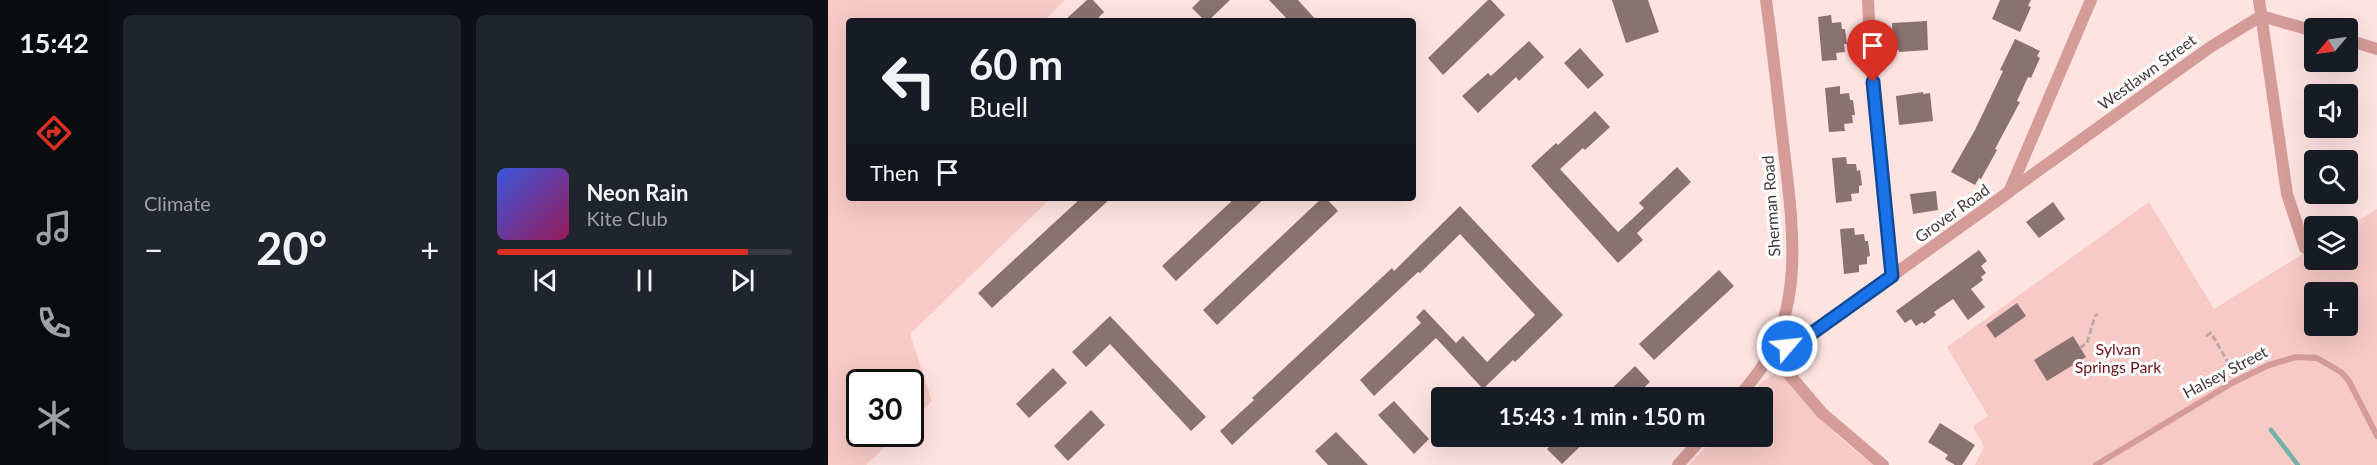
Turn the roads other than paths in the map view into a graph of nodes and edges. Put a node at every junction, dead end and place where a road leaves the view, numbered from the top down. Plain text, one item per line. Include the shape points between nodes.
1 (1767, 0) edge
2 (1868, 0) edge
3 (2091, 0) edge
4 (2259, 0) edge
5 (2260, 16) junction
6 (2304, 28) edge
7 (2358, 43) edge
8 (2377, 49) edge
9 (2009, 192) junction
10 (2304, 245) edge
11 (1892, 276) junction
12 (1770, 352) junction
13 (1747, 387) edge
14 (2377, 436) edge
15 (1694, 447) edge
16 (1678, 465) edge
17 (1882, 465) edge
18 (2096, 465) edge

1 - 12 street, Sherman Road via 1793,244 1789,294
2 - 11 street
3 - 9 street, Grover Road
4 - 5 street
5 - 6 street
5 - 9 street, Westlawn Street via 2209,48
5 - 10 street via 2287,194
7 - 8 street
9 - 11 street, Grover Road
11 - 12 street, Grover Road via 1801,341
12 - 13 street, Sherman Road
12 - 17 street via 1822,413
14 - 18 lane, Halsey Street via 2341,372 2317,358 2291,358 2238,381
15 - 16 street

